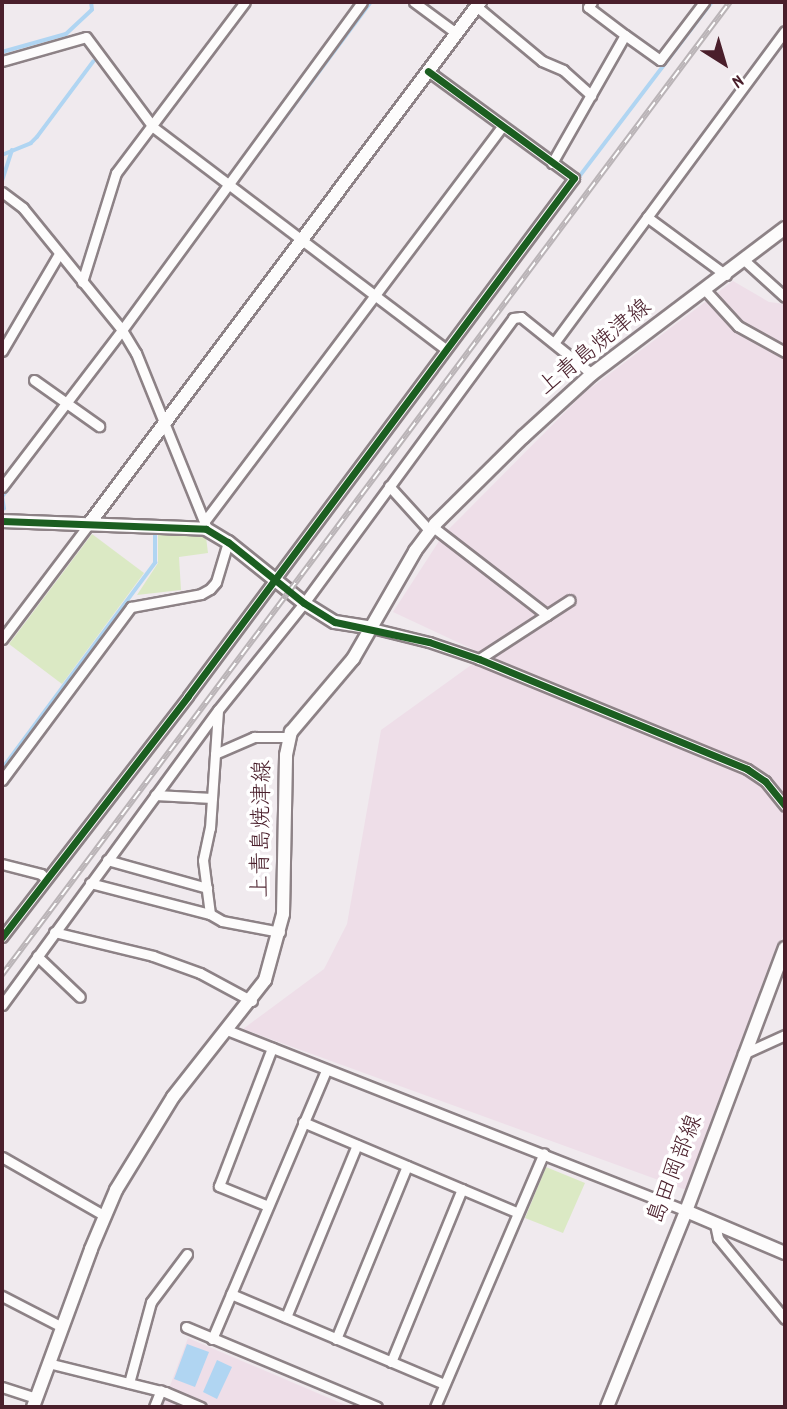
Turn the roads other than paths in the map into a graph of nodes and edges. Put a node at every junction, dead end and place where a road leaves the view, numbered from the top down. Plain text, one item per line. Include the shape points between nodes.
1 (245, 2) edge
2 (362, 2) edge
3 (414, 2) edge
4 (592, 2) edge
5 (704, 2) edge
6 (478, 4) edge
7 (456, 33) junction
8 (784, 34) edge
9 (625, 35) junction
10 (2, 61) edge
11 (428, 71) junction
12 (591, 94) junction
13 (153, 127) junction
14 (502, 127) junction
15 (552, 163) junction
16 (229, 184) junction
17 (2, 192) edge
18 (647, 217) junction
19 (785, 228) edge
20 (301, 239) junction
21 (59, 254) junction
22 (744, 260) junction
23 (726, 275) junction
24 (82, 282) junction
25 (705, 290) junction
26 (376, 297) junction
27 (785, 297) edge
28 (122, 330) junction
29 (554, 343) junction
30 (445, 349) junction
31 (2, 351) edge
32 (785, 352) edge
33 (592, 374) junction
34 (34, 380) dead end
35 (69, 404) junction
36 (165, 422) junction
37 (99, 426) dead end
38 (389, 486) junction
39 (2, 487) edge
40 (2, 521) edge
41 (89, 524) junction
42 (205, 525) junction
43 (432, 529) junction
44 (229, 542) junction
45 (275, 578) junction
46 (570, 600) dead end
47 (304, 603) junction
48 (547, 615) junction
49 (372, 628) junction
50 (2, 639) edge
51 (479, 659) junction
52 (218, 710) junction
53 (289, 737) junction
54 (215, 754) junction
55 (2, 780) edge
56 (155, 795) junction
57 (212, 798) junction
58 (785, 806) edge
59 (107, 860) junction
60 (2, 864) edge
61 (46, 879) junction
62 (90, 883) junction
63 (207, 888) junction
64 (210, 914) junction
65 (280, 932) junction
66 (54, 933) junction
67 (2, 937) edge
68 (785, 948) edge
69 (37, 956) junction
70 (80, 996) dead end
71 (252, 1001) junction
72 (2, 1005) edge
73 (227, 1030) junction
74 (785, 1035) edge
75 (272, 1048) junction
76 (743, 1055) junction
77 (326, 1070) junction
78 (303, 1122) junction
79 (357, 1145) junction
80 (544, 1153) junction
81 (2, 1157) edge
82 (407, 1166) junction
83 (462, 1189) junction
84 (268, 1206) junction
85 (686, 1211) junction
86 (518, 1213) junction
87 (105, 1216) junction
88 (715, 1224) junction
89 (785, 1252) edge
90 (187, 1254) dead end
91 (231, 1294) junction
92 (2, 1298) edge
93 (286, 1317) junction
94 (785, 1319) edge
95 (62, 1327) junction
96 (186, 1328) dead end
97 (212, 1339) junction
98 (337, 1339) junction
99 (391, 1362) junction
100 (48, 1363) junction
101 (129, 1383) junction
102 (444, 1384) junction
103 (2, 1387) edge
104 (161, 1390) junction
105 (34, 1402) edge
106 (154, 1407) edge
107 (201, 1407) edge
108 (377, 1407) edge
109 (435, 1407) edge
110 (607, 1407) edge

1 - 13 street
2 - 16 street
3 - 7 street
4 - 9 street via 588,8
5 - 9 street via 660,60
6 - 7 main road
6 - 12 street via 542,61 563,70
7 - 11 main road
8 - 18 street
9 - 12 street
10 - 13 street via 86,37
11 - 14 street
11 - 20 main road
12 - 15 street
13 - 16 street
13 - 24 street via 113,180
14 - 15 street
14 - 26 street
15 - 30 street via 574,178
16 - 20 street
16 - 28 street
17 - 21 street via 23,208
18 - 23 street
18 - 29 street
19 - 22 main road, 上青島焼津線
20 - 26 street
20 - 36 main road
21 - 24 street
21 - 31 street
22 - 23 main road, 上青島焼津線
22 - 27 street
23 - 25 main road, 上青島焼津線
24 - 28 street
25 - 32 street via 738,326
25 - 33 main road, 上青島焼津線
26 - 30 street
26 - 42 street
28 - 35 street
28 - 36 street
29 - 33 street
29 - 38 street via 521,317 513,318
30 - 45 street
33 - 43 main road, 上青島焼津線
34 - 35 street
35 - 37 street
35 - 39 street
36 - 41 main road
36 - 42 street
38 - 43 street
38 - 47 street
40 - 41 main road
41 - 42 main road
41 - 50 street
42 - 44 main road
43 - 48 street
43 - 49 main road, 上青島焼津線
44 - 45 main road
44 - 55 street via 210,589 131,607
45 - 47 main road
45 - 61 street
46 - 48 street
47 - 49 main road via 335,622
47 - 52 street
48 - 51 street
49 - 51 street
49 - 53 main road, 上青島焼津線 via 345,670
51 - 58 street via 747,769 765,780
52 - 54 street
52 - 56 street
53 - 54 street via 254,737
53 - 65 main road, 上青島焼津線 via 286,890
54 - 57 street
56 - 57 street
56 - 59 street
57 - 63 street via 203,860
59 - 62 street
59 - 63 street
60 - 61 street
61 - 67 street
62 - 64 street
62 - 66 street
63 - 64 street
64 - 65 street via 222,921
65 - 71 main road, 上青島焼津線 via 265,981
66 - 69 street
66 - 71 street via 153,956 200,973
68 - 76 main road, 島田岡部線
69 - 70 street
69 - 72 street
71 - 73 main road, 上青島焼津線
73 - 75 street
73 - 87 main road, 上青島焼津線 via 173,1097
74 - 76 street
75 - 77 street
75 - 84 street via 219,1186
76 - 85 main road, 島田岡部線
77 - 78 street
77 - 80 street
78 - 79 street
78 - 84 street
79 - 82 street
79 - 93 street
80 - 85 street
80 - 86 street
81 - 87 street
82 - 83 street
82 - 98 street
83 - 86 street
83 - 99 street
84 - 91 street
85 - 88 main road
85 - 110 main road, 島田岡部線
86 - 102 street
87 - 95 main road, 上青島焼津線
88 - 89 main road
88 - 94 street via 718,1238
90 - 101 street via 151,1302
91 - 93 street
91 - 97 street
92 - 95 street
93 - 98 street
95 - 100 main road, 上青島焼津線
96 - 97 street
97 - 108 street
98 - 99 street
99 - 102 street
100 - 101 street
100 - 105 main road, 上青島焼津線
101 - 104 street
102 - 109 street
103 - 105 street
104 - 106 street
104 - 107 street

